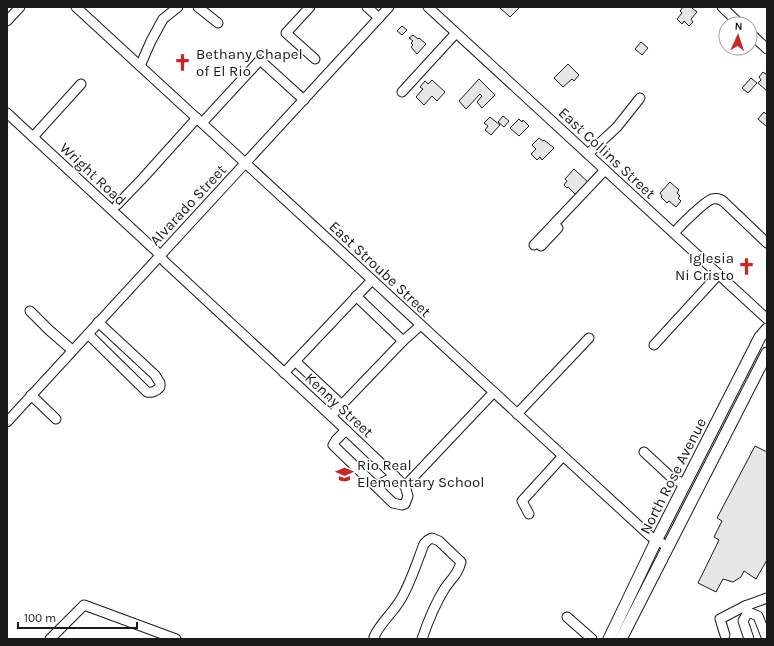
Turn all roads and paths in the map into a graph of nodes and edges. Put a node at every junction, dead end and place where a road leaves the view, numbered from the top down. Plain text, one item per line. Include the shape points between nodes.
1 (20, 7) edge
2 (76, 7) edge
3 (178, 7) edge
4 (198, 7) edge
5 (310, 7) edge
6 (367, 7) edge
7 (389, 7) edge
8 (428, 7) edge
9 (722, 7) edge
10 (732, 16) edge
11 (379, 18) junction
12 (7, 21) edge
13 (218, 23) dead end
14 (456, 33) junction
15 (758, 41) edge
16 (767, 49) edge
17 (315, 60) dead end
18 (140, 66) junction
19 (81, 84) dead end
20 (402, 92) dead end
21 (640, 98) dead end
22 (304, 100) junction
23 (7, 113) edge
24 (200, 121) junction
25 (33, 137) junction
26 (588, 154) junction
27 (246, 163) junction
28 (606, 171) junction
29 (117, 205) dead end
30 (674, 233) junction
31 (767, 243) edge
32 (538, 246) dead end
33 (160, 256) junction
34 (719, 274) junction
35 (372, 280) junction
36 (356, 296) junction
37 (30, 311) dead end
38 (767, 319) edge
39 (98, 322) junction
40 (421, 325) junction
41 (767, 329) edge
42 (88, 334) junction
43 (589, 338) dead end
44 (403, 341) junction
45 (654, 345) dead end
46 (72, 350) junction
47 (767, 353) edge
48 (295, 361) junction
49 (284, 372) junction
50 (494, 392) junction
51 (31, 395) junction
52 (342, 404) junction
53 (517, 414) junction
54 (9, 416) edge
55 (331, 416) junction
56 (56, 418) dead end
57 (346, 430) junction
58 (644, 452) dead end
59 (563, 456) junction
60 (395, 476) junction
61 (685, 484) junction
62 (376, 486) junction
63 (405, 486) junction
64 (529, 514) dead end
65 (657, 540) junction
66 (668, 547) junction
67 (767, 598) edge
68 (747, 609) junction
69 (567, 617) dead end
70 (725, 634) dead end
71 (50, 639) edge
72 (176, 639) edge
73 (375, 639) edge
74 (422, 639) edge
75 (592, 639) edge
76 (608, 639) edge
77 (621, 639) edge
78 (749, 639) edge
79 (767, 639) edge

1 - 12 street
2 - 18 street, East Stroube Street
3 - 18 street via 164,20 150,41
4 - 13 street
5 - 17 street via 286,33
6 - 11 street
7 - 11 street, Alvarado Street
8 - 14 street, East Collins Street
9 - 10 street
11 - 22 street, Alvarado Street
14 - 20 street
14 - 26 street, East Collins Street
15 - 16 street
18 - 24 street, East Stroube Street
19 - 25 street
21 - 26 street via 617,127
22 - 24 street via 260,60
22 - 27 street, Alvarado Street
23 - 25 street, Wright Road
24 - 27 street, East Stroube Street
24 - 29 street
25 - 33 street, Wright Road
26 - 28 street, East Collins Street
27 - 33 street, Alvarado Street
27 - 35 street, East Stroube Street
28 - 30 street, East Collins Street
28 - 32 street
30 - 31 street via 706,203 720,199
30 - 34 street, East Collins Street
33 - 39 street, Alvarado Street
33 - 49 street, Kenny Street
34 - 38 street, East Collins Street
34 - 45 street
35 - 36 street
35 - 40 street, East Stroube Street
36 - 44 street
36 - 48 street
37 - 46 street
39 - 42 street, Alvarado Street
39 - 42 street via 155,375 160,387 156,391 147,392
40 - 44 street
40 - 50 street, East Stroube Street
41 - 61 main road, North Rose Avenue via 760,337
42 - 46 street, Alvarado Street
43 - 53 street
44 - 52 street
46 - 51 street, Alvarado Street
47 - 66 main road, North Rose Avenue
48 - 49 street
48 - 52 street
49 - 55 street, Kenny Street
50 - 53 street, East Stroube Street
50 - 63 street
51 - 54 street, Alvarado Street
51 - 56 street
52 - 55 street
53 - 59 street, East Stroube Street
55 - 57 street, Kenny Street
57 - 60 street, Kenny Street
57 - 62 street via 333,445
58 - 61 street via 673,479
59 - 64 street via 522,501
59 - 65 street, East Stroube Street
60 - 62 street
60 - 63 street, Kenny Street
61 - 65 main road, North Rose Avenue
62 - 63 street via 393,503 402,505 408,496
65 - 66 street, East Stroube Street
65 - 76 main road, North Rose Avenue
66 - 77 main road, North Rose Avenue
67 - 68 street
68 - 70 street via 720,619
68 - 78 street via 743,621
68 - 79 street via 758,616
69 - 75 street
71 - 72 street via 84,605
73 - 74 street via 377,629 407,588 424,544 432,538 439,540 461,562 459,570 434,608

